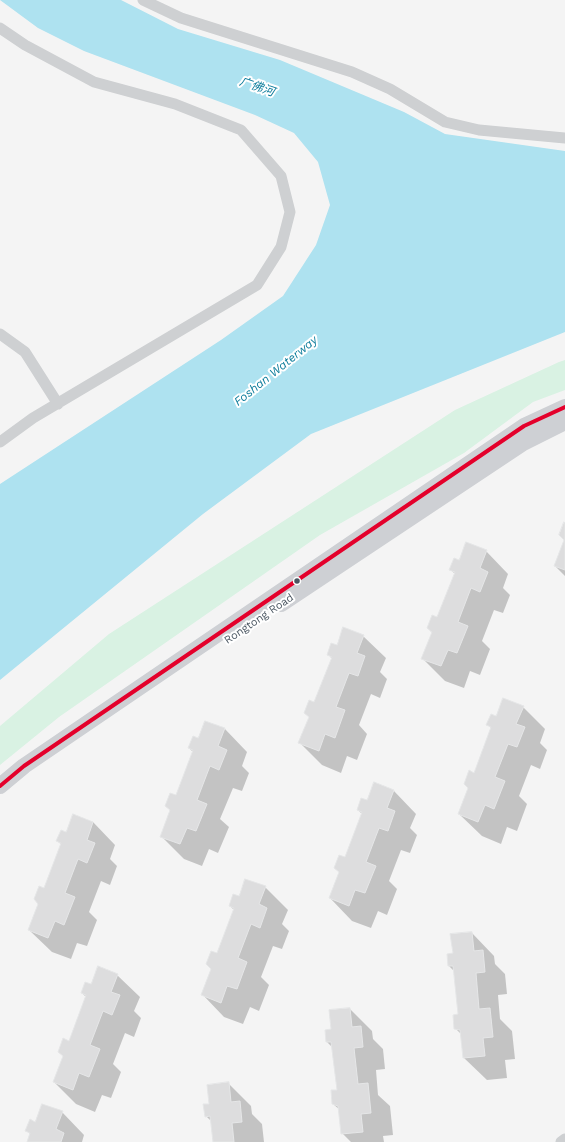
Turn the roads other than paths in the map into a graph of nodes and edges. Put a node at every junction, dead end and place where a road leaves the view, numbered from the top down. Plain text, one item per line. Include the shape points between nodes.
1 (144, 0) edge
2 (0, 28) edge
3 (565, 138) edge
4 (0, 334) edge
5 (58, 404) junction
6 (565, 408) edge
7 (565, 422) edge
8 (0, 442) edge
9 (0, 786) edge
10 (0, 799) edge
11 (565, 1140) edge
12 (561, 1142) edge

1 - 3 street via 181,18 352,72 390,89 445,122 479,130
2 - 5 street via 25,45 94,82 175,104 241,130 281,176 290,212 281,247 257,285
4 - 5 street via 25,352
5 - 8 street
6 - 9 main road, Rongtong Road via 524,426 31,762
7 - 10 main road, Rongtong Road via 523,443 289,599 31,774
11 - 12 street

